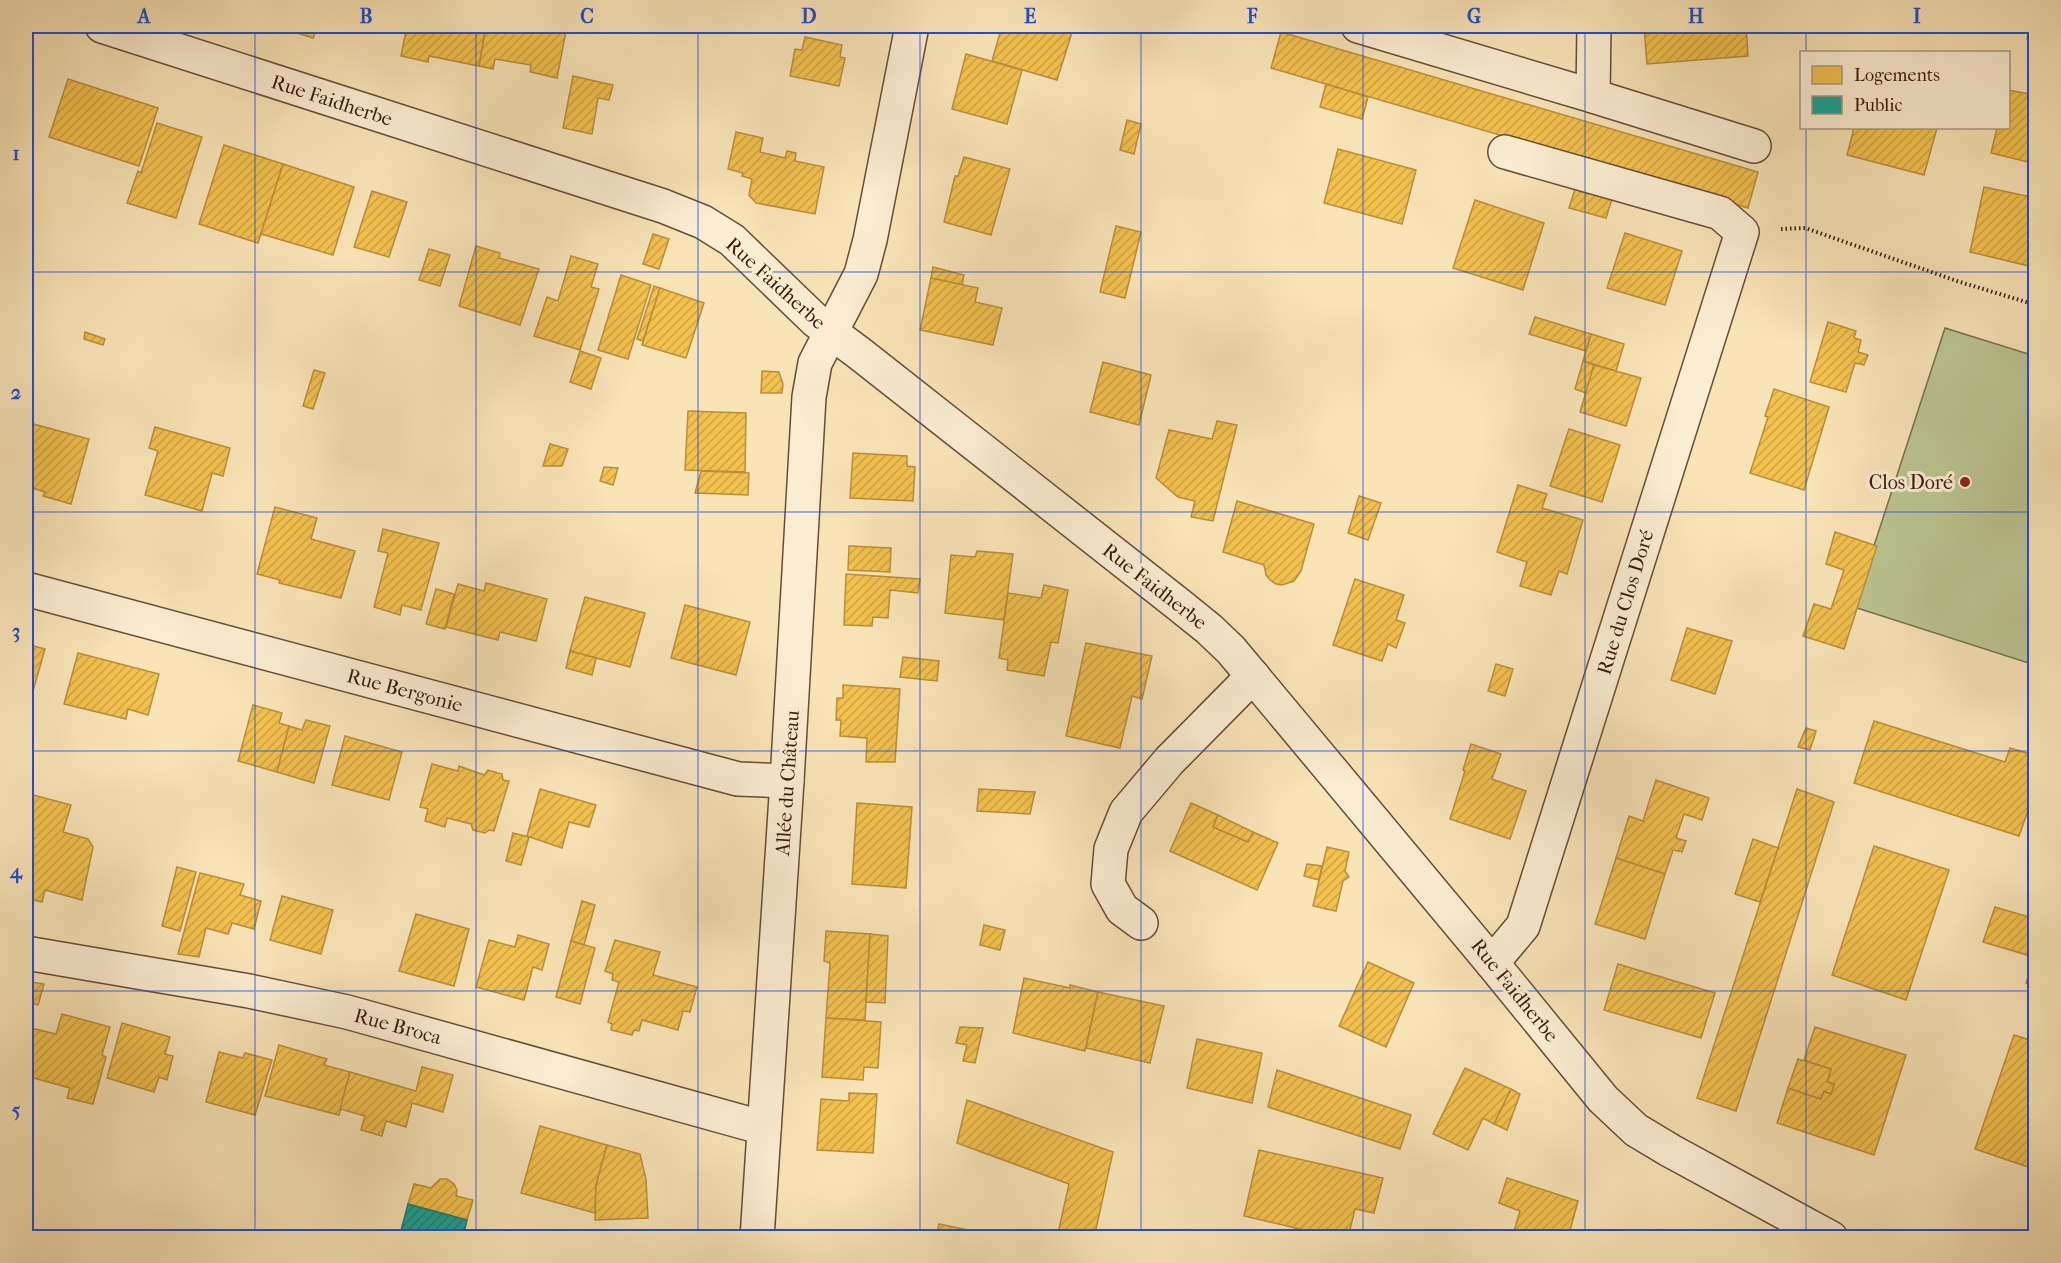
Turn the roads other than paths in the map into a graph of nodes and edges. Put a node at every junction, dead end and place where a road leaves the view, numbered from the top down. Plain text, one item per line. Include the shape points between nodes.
1 (102, 26) edge
2 (912, 26) edge
3 (1358, 26) edge
4 (1594, 26) edge
5 (168, 36) edge
6 (1593, 96) junction
7 (1754, 146) dead end
8 (1505, 152) dead end
9 (830, 332) junction
10 (26, 589) edge
11 (1253, 676) junction
12 (787, 781) junction
13 (1141, 923) dead end
14 (26, 953) edge
15 (1492, 963) junction
16 (764, 1128) junction
17 (757, 1238) edge
18 (1832, 1238) edge

1 - 5 street, Rue Faidherbe
2 - 9 street, Allée du Château via 861,274
3 - 6 street
4 - 6 street
5 - 9 street, Rue Faidherbe via 703,222 732,240
6 - 7 street
8 - 15 street, Rue du Clos Doré via 1720,213 1742,232 1523,926
9 - 11 street, Rue Faidherbe via 1209,629
9 - 12 street, Allée du Château via 815,363 809,397
10 - 12 street, Rue Bergonie via 738,779
11 - 13 street via 1169,761 1126,812 1111,849 1108,884 1122,909
11 - 15 street, Rue Faidherbe
12 - 16 street, Allée du Château
14 - 16 street, Rue Broca via 347,1012
15 - 18 street, Rue Faidherbe via 1604,1099 1636,1130
16 - 17 street, Allée du Château

